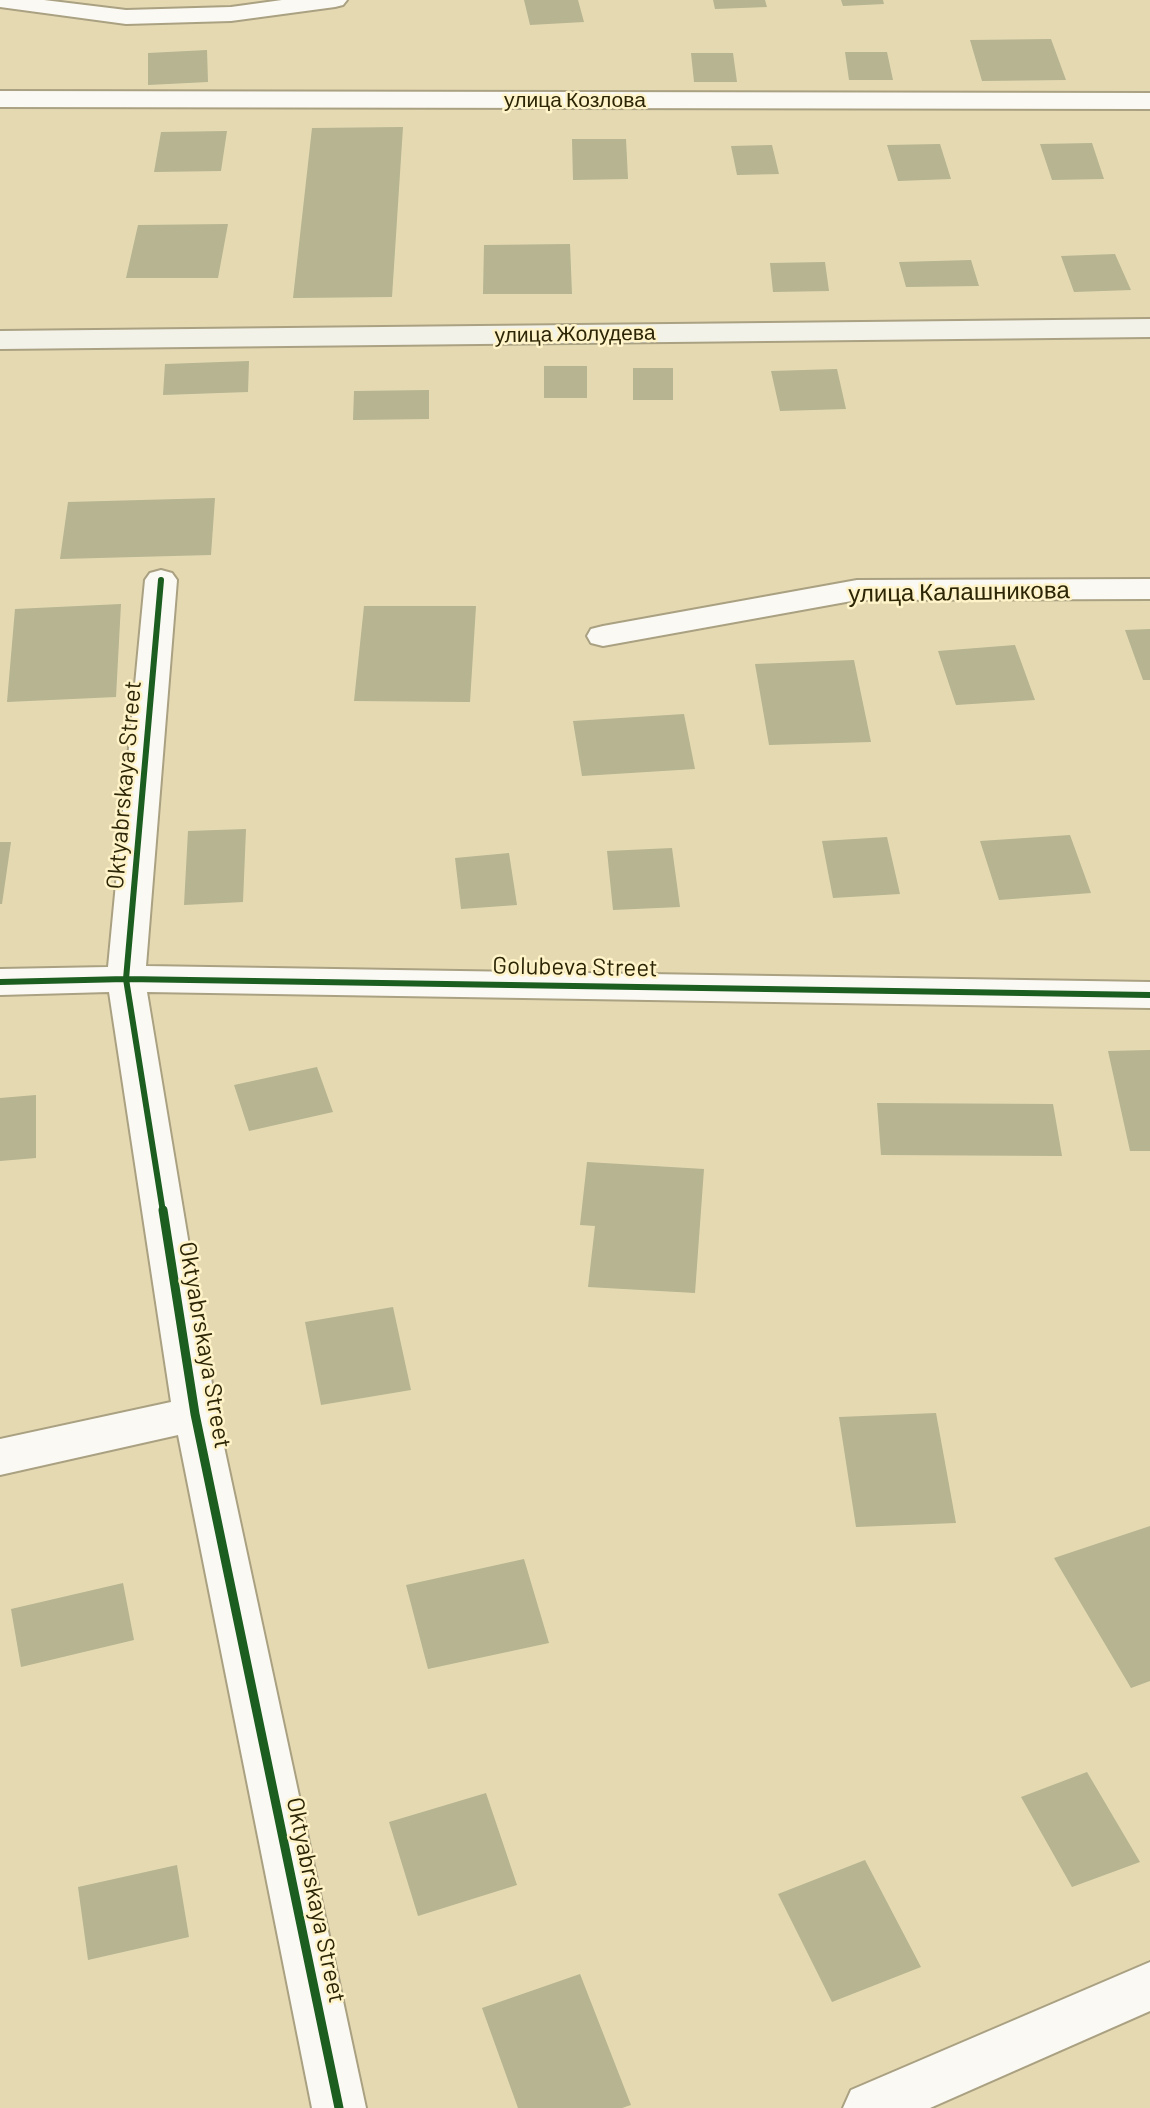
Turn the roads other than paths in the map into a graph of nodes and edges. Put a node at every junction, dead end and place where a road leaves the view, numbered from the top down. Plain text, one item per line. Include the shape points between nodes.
1 (0, 0) edge
2 (335, 0) edge
3 (0, 99) edge
4 (1150, 101) edge
5 (1150, 328) edge
6 (0, 340) edge
7 (161, 580) dead end
8 (1150, 589) edge
9 (603, 636) dead end
10 (126, 979) junction
11 (0, 982) edge
12 (1150, 995) edge
13 (195, 1414) junction
14 (0, 1457) edge
15 (1150, 1986) edge
16 (340, 2108) edge
17 (870, 2108) edge

1 - 2 street via 126,17 231,15
3 - 4 street, улица Козлова
5 - 6 main road, улица Жолудева
7 - 10 street, Oktyabrskaya Street
8 - 9 street, улица Калашникова via 857,590
10 - 11 street, Golubeva Street
10 - 12 street, Golubeva Street
10 - 13 street, Oktyabrskaya Street
13 - 14 street
13 - 16 street, Oktyabrskaya Street
15 - 17 street

